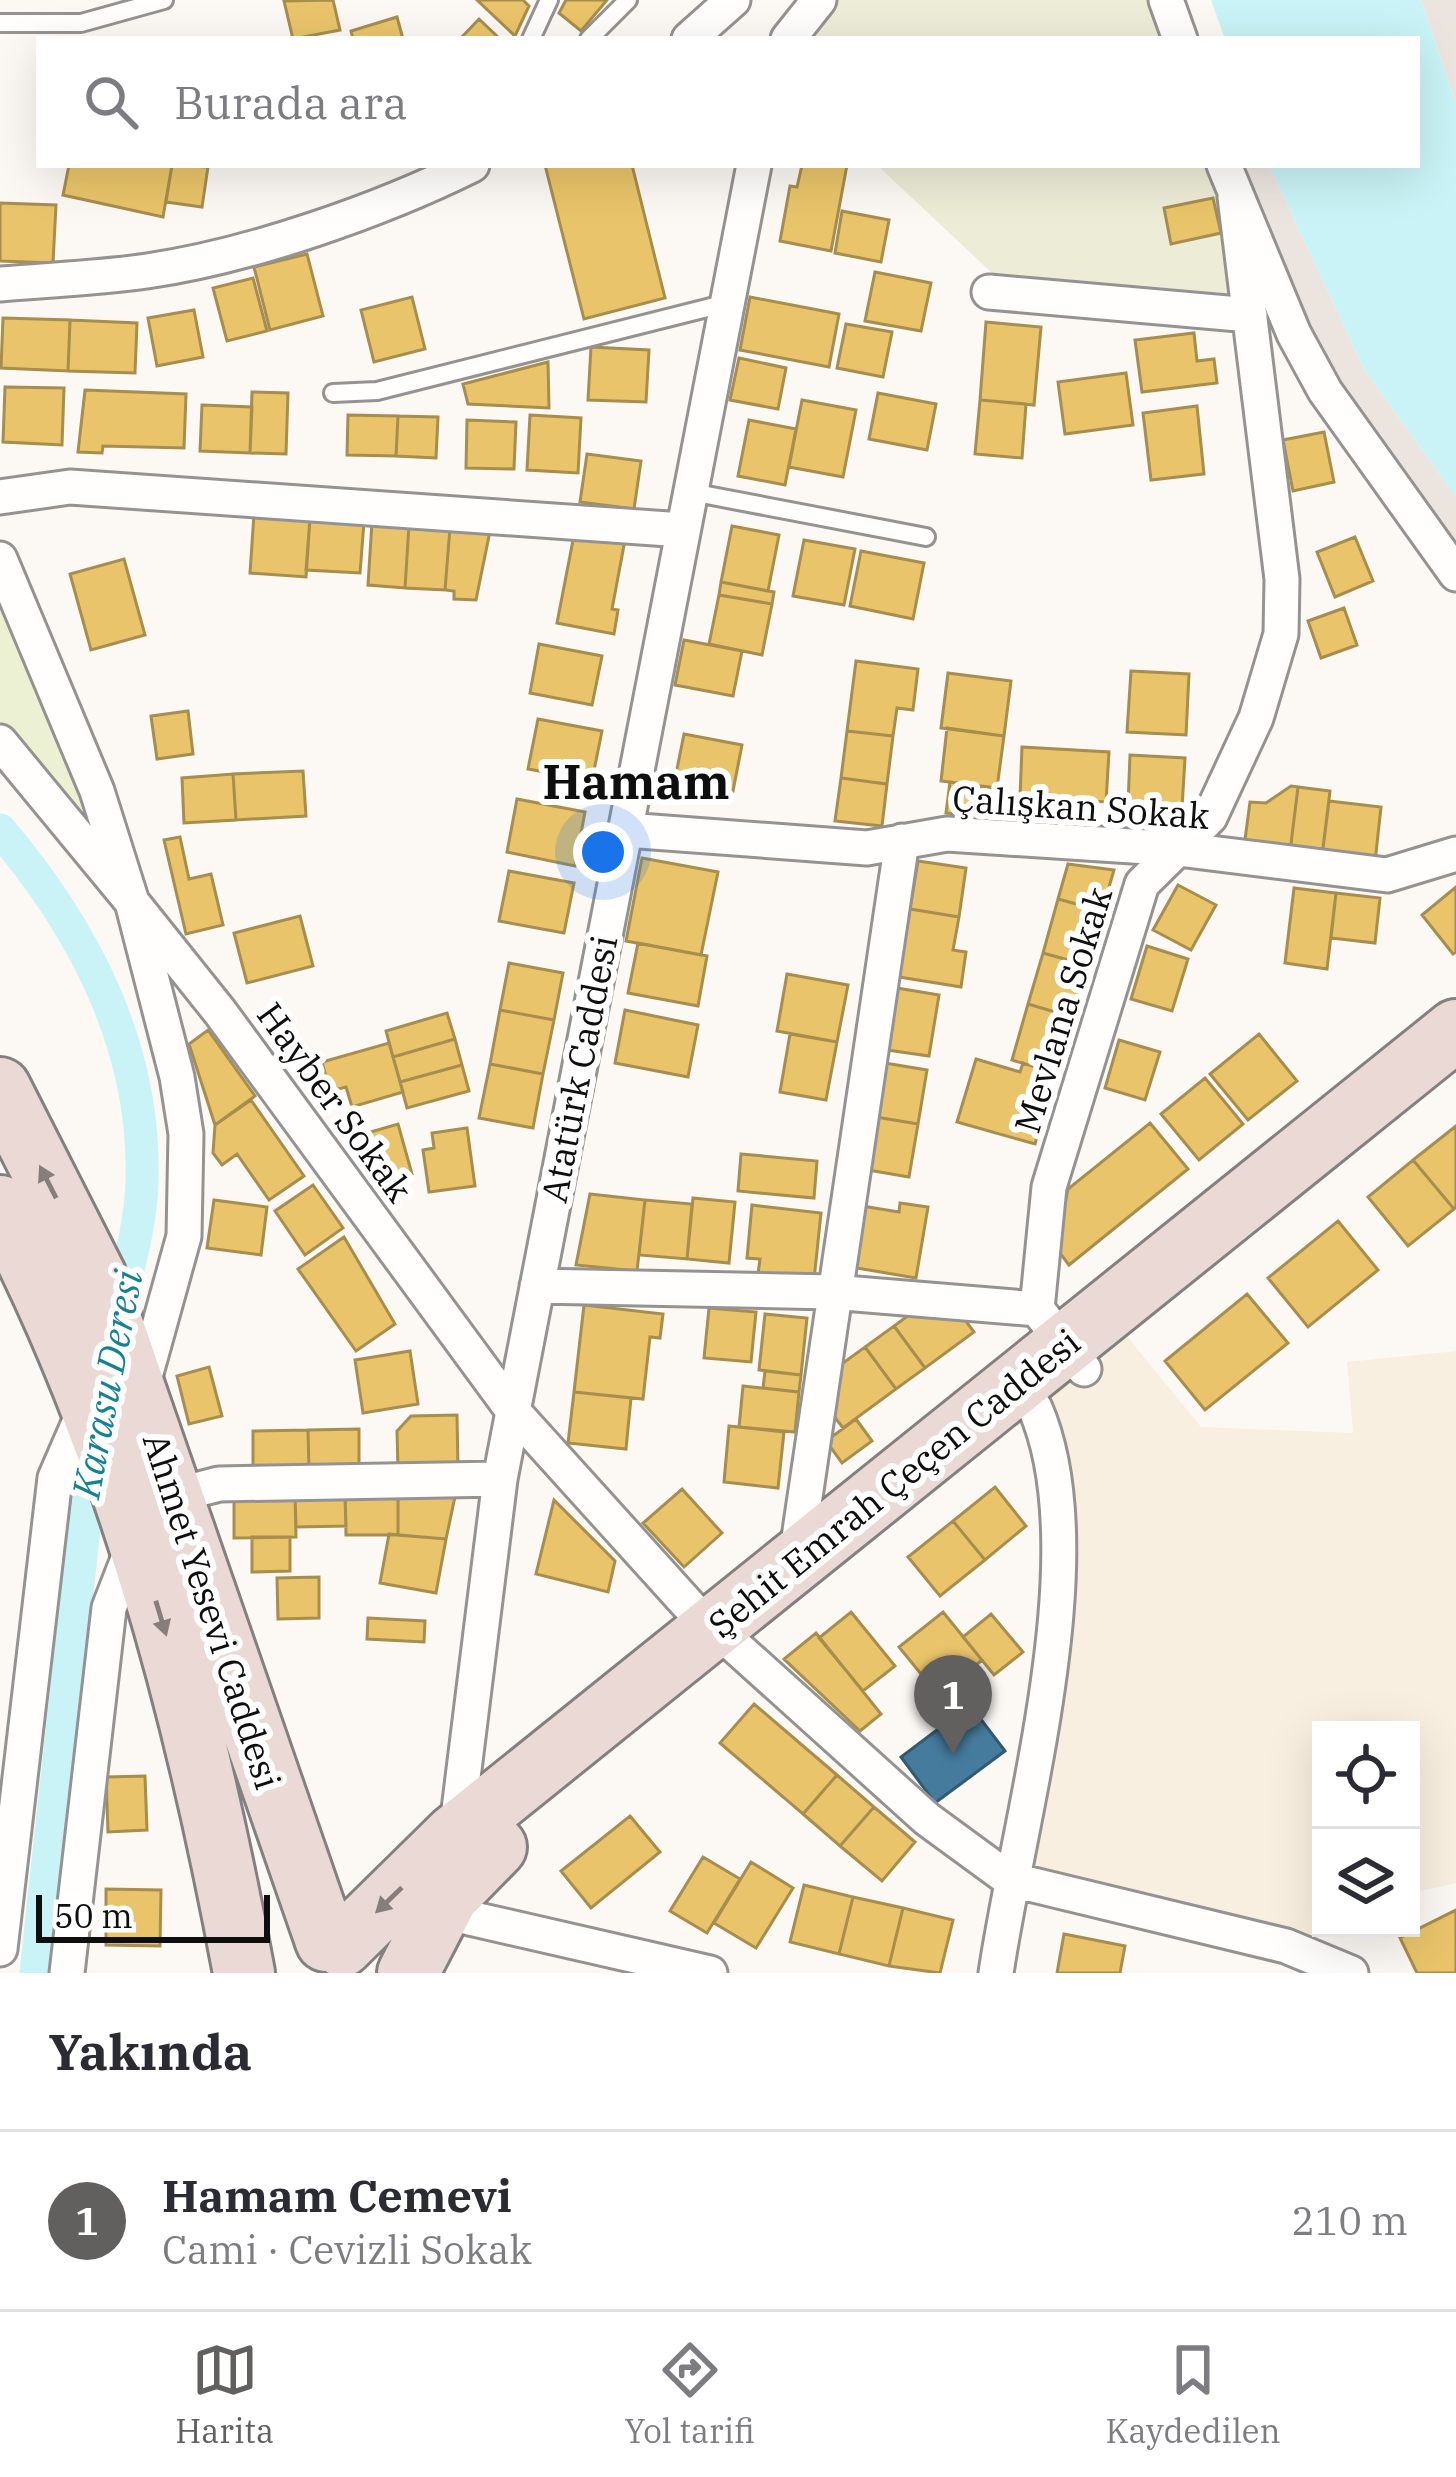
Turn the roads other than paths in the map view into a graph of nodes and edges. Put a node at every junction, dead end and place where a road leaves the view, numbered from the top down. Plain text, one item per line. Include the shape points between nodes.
1 (164, 0) edge
2 (549, 0) edge
3 (628, 0) edge
4 (733, 0) edge
5 (791, 0) edge
6 (819, 0) edge
7 (1166, 0) edge
8 (0, 23) edge
9 (532, 36) edge
10 (593, 36) edge
11 (692, 36) edge
12 (785, 36) edge
13 (787, 36) edge
14 (1179, 36) edge
15 (753, 168) edge
16 (461, 169) edge
17 (1230, 181) edge
18 (0, 284) edge
19 (989, 292) dead end
20 (727, 303) junction
21 (1250, 315) junction
22 (333, 394) dead end
23 (691, 492) junction
24 (0, 497) edge
25 (683, 530) junction
26 (926, 538) dead end
27 (0, 559) edge
28 (1456, 574) edge
29 (0, 742) edge
30 (626, 830) junction
31 (902, 841) junction
32 (1178, 849) junction
33 (1456, 854) edge
34 (133, 902) junction
35 (1456, 1030) edge
36 (1456, 1067) edge
37 (0, 1088) edge
38 (0, 1206) edge
39 (537, 1286) junction
40 (832, 1292) junction
41 (1062, 1341) junction
42 (98, 1380) junction
43 (1034, 1408) junction
44 (513, 1411) junction
45 (500, 1479) junction
46 (151, 1501) junction
47 (796, 1560) junction
48 (723, 1638) junction
49 (455, 1835) junction
50 (6, 1838) edge
51 (1010, 1879) junction
52 (439, 1911) junction
53 (0, 1949) edge
54 (348, 1953) edge
55 (67, 1973) edge
56 (244, 1973) edge
57 (409, 1973) edge
58 (710, 1973) edge
59 (996, 1973) edge
60 (1351, 1973) edge

1 - 8 lane via 81,23
2 - 9 lane
3 - 10 lane
4 - 11 street
5 - 12 street
6 - 13 street
7 - 14 street
15 - 20 street, Atatürk Caddesi
16 - 18 street via 195,261
17 - 21 street, Mevlana Sokak
17 - 28 street via 1324,391
19 - 21 street
20 - 22 lane via 377,391
20 - 23 street, Atatürk Caddesi
21 - 32 street, Mevlana Sokak via 1282,579 1281,634 1256,718 1210,817
23 - 25 street, Atatürk Caddesi
23 - 26 lane
24 - 25 street via 70,487
25 - 30 street, Atatürk Caddesi
27 - 34 street, Hayber Sokak via 97,791
29 - 34 street
30 - 31 street, Çalışkan Sokak via 867,848
30 - 39 street, Atatürk Caddesi
31 - 32 street, Çalışkan Sokak via 947,834
31 - 40 street
32 - 33 street, Çalışkan Sokak via 1387,875
32 - 41 street, Mevlana Sokak via 1142,884 1049,1187
34 - 42 street via 177,1077 184,1236
34 - 44 street, Hayber Sokak
35 - 41 highway, Şehit Emrah Çeçen Caddesi
36 - 41 highway, Şehit Emrah Çeçen Caddesi
42 -> 37 highway, Ahmet Yesevi Caddesi via 96,1277
38 - 42 highway, Ahmet Yesevi Caddesi
39 - 40 street
39 - 44 street, Atatürk Caddesi
40 - 41 street
40 - 47 street
41 - 43 highway, Şehit Emrah Çeçen Caddesi
41 - 47 highway, Şehit Emrah Çeçen Caddesi
42 - 46 highway, Ahmet Yesevi Caddesi
42 - 50 street via 55,1478
43 - 48 highway, Şehit Emrah Çeçen Caddesi
43 - 51 street via 1052,1448 1058,1582
44 - 45 street, Atatürk Caddesi
44 - 48 street, Hayber Sokak
45 - 46 street via 219,1484
45 - 49 street, Atatürk Caddesi
46 - 54 highway, Ahmet Yesevi Caddesi
46 - 55 street via 109,1608
46 -> 56 highway, Ahmet Yesevi Caddesi
47 - 48 highway, Şehit Emrah Çeçen Caddesi
48 - 49 highway, Şehit Emrah Çeçen Caddesi
48 - 51 street, Hayber Sokak via 927,1820
48 - 52 highway, Şehit Emrah Çeçen Caddesi via 479,1861
49 -> 54 highway, Şehit Emrah Çeçen Caddesi
50 - 53 street
51 - 59 street
51 - 60 street via 1286,1946
52 - 57 highway, Şehit Emrah Çeçen Caddesi
52 - 58 street
54 - 56 highway via 278,1947

